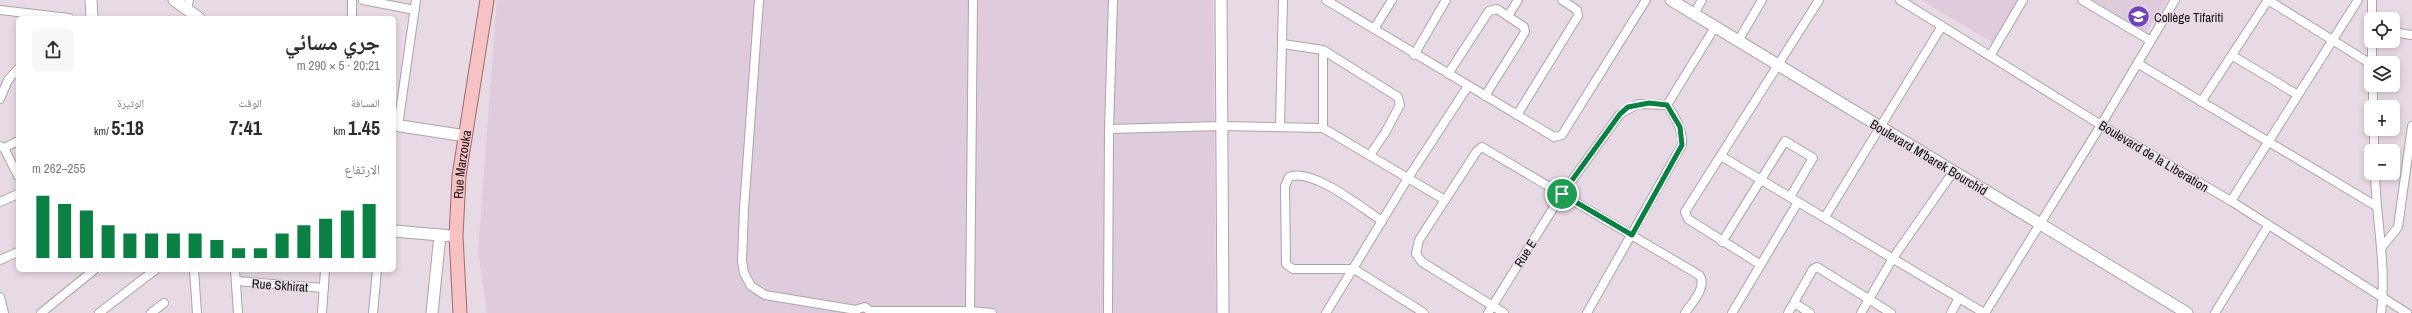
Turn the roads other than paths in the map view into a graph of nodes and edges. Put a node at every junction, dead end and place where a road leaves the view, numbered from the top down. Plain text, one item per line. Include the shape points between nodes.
1 (91, 0) edge
2 (174, 0) edge
3 (352, 0) edge
4 (363, 0) edge
5 (416, 0) edge
6 (487, 0) edge
7 (759, 0) edge
8 (973, 0) edge
9 (1113, 0) edge
10 (1222, 0) edge
11 (1283, 0) edge
12 (1326, 0) edge
13 (1392, 0) edge
14 (1446, 0) edge
15 (1518, 0) edge
16 (1562, 0) edge
17 (1646, 0) edge
18 (1671, 0) edge
19 (1702, 0) edge
20 (1762, 0) edge
21 (1819, 0) edge
22 (1900, 0) edge
23 (2023, 0) edge
24 (2082, 0) edge
25 (2175, 0) edge
26 (2268, 0) edge
27 (2358, 0) edge
28 (2372, 0) edge
29 (1338, 3) edge
30 (188, 5) edge
31 (0, 10) edge
32 (415, 10) junction
33 (2372, 12) edge
34 (1694, 14) junction
35 (52, 16) edge
36 (92, 16) edge
37 (197, 16) edge
38 (352, 16) edge
39 (1508, 16) junction
40 (1942, 26) junction
41 (1715, 27) junction
42 (1374, 30) junction
43 (2400, 33) edge
44 (2412, 35) edge
45 (2332, 40) junction
46 (1738, 41) junction
47 (2151, 41) junction
48 (1283, 44) junction
49 (1323, 50) junction
50 (1414, 55) junction
51 (1990, 56) junction
52 (2233, 56) junction
53 (2364, 59) edge
54 (2137, 63) junction
55 (1779, 65) junction
56 (16, 71) edge
57 (1448, 74) junction
58 (1468, 86) junction
59 (2298, 95) junction
60 (1485, 96) junction
61 (0, 99) edge
62 (2201, 102) junction
63 (1667, 105) junction
64 (1517, 115) junction
65 (2101, 125) junction
66 (396, 126) edge
67 (1222, 126) junction
68 (1280, 126) junction
69 (2412, 126) edge
70 (1109, 128) junction
71 (1323, 128) junction
72 (1881, 128) junction
73 (466, 136) junction
74 (16, 142) edge
75 (2268, 142) junction
76 (2, 147) edge
77 (1370, 155) junction
78 (1721, 156) junction
79 (2409, 169) edge
80 (16, 172) edge
81 (1953, 172) junction
82 (1408, 178) junction
83 (1761, 180) junction
84 (2375, 180) edge
85 (1562, 194) junction
86 (16, 195) edge
87 (1790, 197) junction
88 (1445, 200) junction
89 (2231, 201) junction
90 (0, 202) edge
91 (1798, 202) junction
92 (2376, 206) junction
93 (1825, 217) junction
94 (1382, 221) junction
95 (2039, 223) junction
96 (2268, 226) junction
97 (396, 231) edge
98 (440, 235) junction
99 (1632, 235) junction
100 (456, 236) junction
101 (1722, 242) junction
102 (2382, 247) junction
103 (16, 253) edge
104 (1893, 258) junction
105 (0, 260) edge
106 (1761, 265) junction
107 (1354, 269) junction
108 (92, 272) edge
109 (152, 272) edge
110 (194, 272) edge
111 (235, 272) edge
112 (326, 272) edge
113 (377, 272) edge
114 (236, 281) junction
115 (324, 288) junction
116 (2383, 296) junction
117 (0, 297) edge
118 (1959, 298) junction
119 (1869, 299) junction
120 (1794, 302) junction
121 (164, 303) dead end
122 (1490, 310) edge
123 (970, 311) junction
124 (855, 312) edge
125 (871, 312) edge
126 (4, 313) edge
127 (41, 313) edge
128 (99, 313) edge
129 (152, 313) edge
130 (197, 313) edge
131 (238, 313) edge
132 (322, 313) edge
133 (373, 313) edge
134 (432, 313) edge
135 (460, 313) edge
136 (992, 313) edge
137 (1108, 313) edge
138 (1223, 313) edge
139 (1326, 313) edge
140 (1424, 313) edge
141 (1504, 313) edge
142 (1587, 313) edge
143 (1685, 313) edge
144 (1732, 313) edge
145 (1788, 313) edge
146 (1810, 313) edge
147 (1861, 313) edge
148 (1891, 313) edge
149 (1951, 313) edge
150 (1984, 313) edge
151 (2187, 313) edge
152 (2215, 313) edge
153 (2381, 313) edge
154 (2407, 313) edge

1 - 36 street
2 - 30 street
3 - 38 street
4 - 32 street
5 - 32 street
6 - 73 main road, Rue Marzouka
7 - 124 street via 744,209 744,273 751,286 765,295
8 - 123 street
9 - 70 street
10 - 67 street
11 - 48 street
12 - 29 street
13 - 42 street
14 - 50 street
15 - 39 street
16 - 64 street via 1577,10 1578,16
17 - 64 street via 1562,135 1552,136
18 - 34 street, Boulevard M'barek Bourchid
19 - 34 street
20 - 46 street
21 - 55 street
22 - 40 street, Boulevard de la Liberation
23 - 51 street
24 - 47 street
25 - 47 street
26 - 45 street
26 - 52 street
27 - 45 street
28 - 33 street
29 - 42 street
30 - 37 street
31 - 35 street
32 - 66 street
34 - 41 street, Boulevard M'barek Bourchid
39 - 57 street via 1495,8 1489,10
39 - 60 street via 1524,27 1525,32
40 - 51 street, Boulevard de la Liberation
40 - 72 street
41 - 46 street, Boulevard M'barek Bourchid
41 - 63 street
42 - 50 street
43 - 44 street
45 - 53 street
45 - 59 street
46 - 55 street, Boulevard M'barek Bourchid
47 - 54 street
48 - 49 street
48 - 68 street
49 - 71 street
49 - 77 street via 1399,99 1398,110
50 - 57 street
51 - 65 street, Boulevard de la Liberation
52 - 59 street
52 - 62 street
54 - 62 street
54 - 65 street
55 - 72 street, Boulevard M'barek Bourchid
55 - 78 street
56 - 61 street via 8,80
57 - 58 street
58 - 60 street
58 - 82 street
59 - 75 street
60 - 64 street
62 - 75 street
63 - 85 street, Rue E via 1638,104 1620,114
63 - 99 street via 1680,127 1682,145
65 - 89 street, Boulevard de la Liberation
65 - 95 street
66 - 73 street
67 - 68 street
67 - 70 street
67 - 138 street
68 - 71 street
69 - 79 street
70 - 137 street
71 - 77 street
72 - 81 street, Boulevard M'barek Bourchid
72 - 93 street
73 - 100 main road, Rue Marzouka via 459,176
74 - 76 street
75 - 89 street
75 - 92 street
76 - 80 street
77 - 82 street
78 - 83 street
78 - 101 street via 1685,214 1688,219
79 - 102 street via 2398,227
81 - 95 street, Boulevard M'barek Bourchid
81 - 104 street
82 - 88 street
82 - 94 street
83 - 87 street
83 - 87 street via 1784,142 1811,155 1813,162
83 - 101 street
84 - 92 street
85 - 88 street via 1482,147 1476,151
85 - 99 street
85 - 122 street, Rue E
86 - 90 street
87 - 91 street
88 - 122 street via 1419,240 1417,256
89 - 96 street, Boulevard de la Liberation
91 - 93 street
91 - 106 street
92 - 102 street
93 - 104 street
94 - 107 street
94 - 107 street via 1320,181 1301,175 1292,175 1286,179 1287,266 1293,269
95 - 150 street
95 - 151 street, Boulevard M'barek Bourchid
96 - 116 street, Boulevard de la Liberation
96 - 152 street
97 - 98 street
98 - 100 street
98 - 134 street
99 - 142 street
99 - 143 street via 1701,277 1701,287
100 - 135 main road, Rue Marzouka
101 - 106 street
102 - 116 street
103 - 105 street
104 - 118 street
104 - 119 street
106 - 144 street
107 - 139 street
107 - 140 street
108 - 127 street
109 - 128 street
110 - 130 street
111 - 114 street
112 - 115 street
113 - 133 street
114 - 115 street, Rue Skhirat
114 - 131 street
115 - 132 street
116 - 153 street
116 - 154 street, Boulevard de la Liberation
117 - 126 street
118 - 149 street
118 - 150 street
119 - 120 street via 1817,267
119 - 147 street
119 - 148 street
120 - 145 street
120 - 146 street
121 - 129 street
122 - 141 street
123 - 125 street
123 - 136 street
124 - 125 street via 865,307

